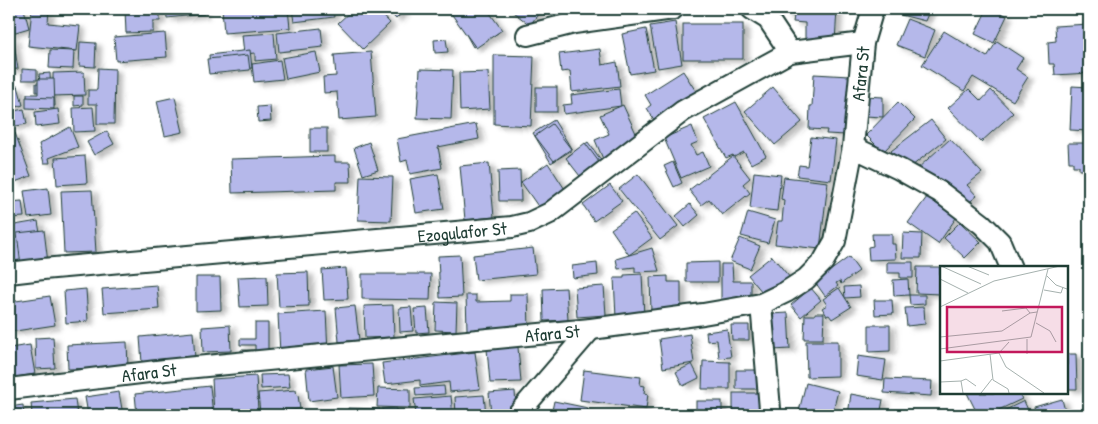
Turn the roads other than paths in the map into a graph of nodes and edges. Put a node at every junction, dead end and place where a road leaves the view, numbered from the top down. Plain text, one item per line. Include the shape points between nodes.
1 (673, 9) edge
2 (752, 9) edge
3 (874, 9) edge
4 (527, 35) dead end
5 (864, 43) junction
6 (790, 52) junction
7 (853, 147) junction
8 (1010, 266) edge
9 (9, 274) edge
10 (761, 304) junction
11 (591, 329) junction
12 (9, 389) edge
13 (517, 415) edge
14 (768, 415) edge

1 - 4 street via 574,24
2 - 6 street via 768,19
3 - 5 street, Afara St
5 - 6 street, Ezogulafor St
5 - 7 street, Afara St
6 - 9 street, Ezogulafor St via 683,110 550,213 529,223
7 - 8 street via 940,192 1000,242
7 - 10 street, Afara St via 835,241 823,262 806,279
10 - 11 street, Afara St
10 - 14 street
11 - 12 street, Afara St via 165,370
11 - 13 street

